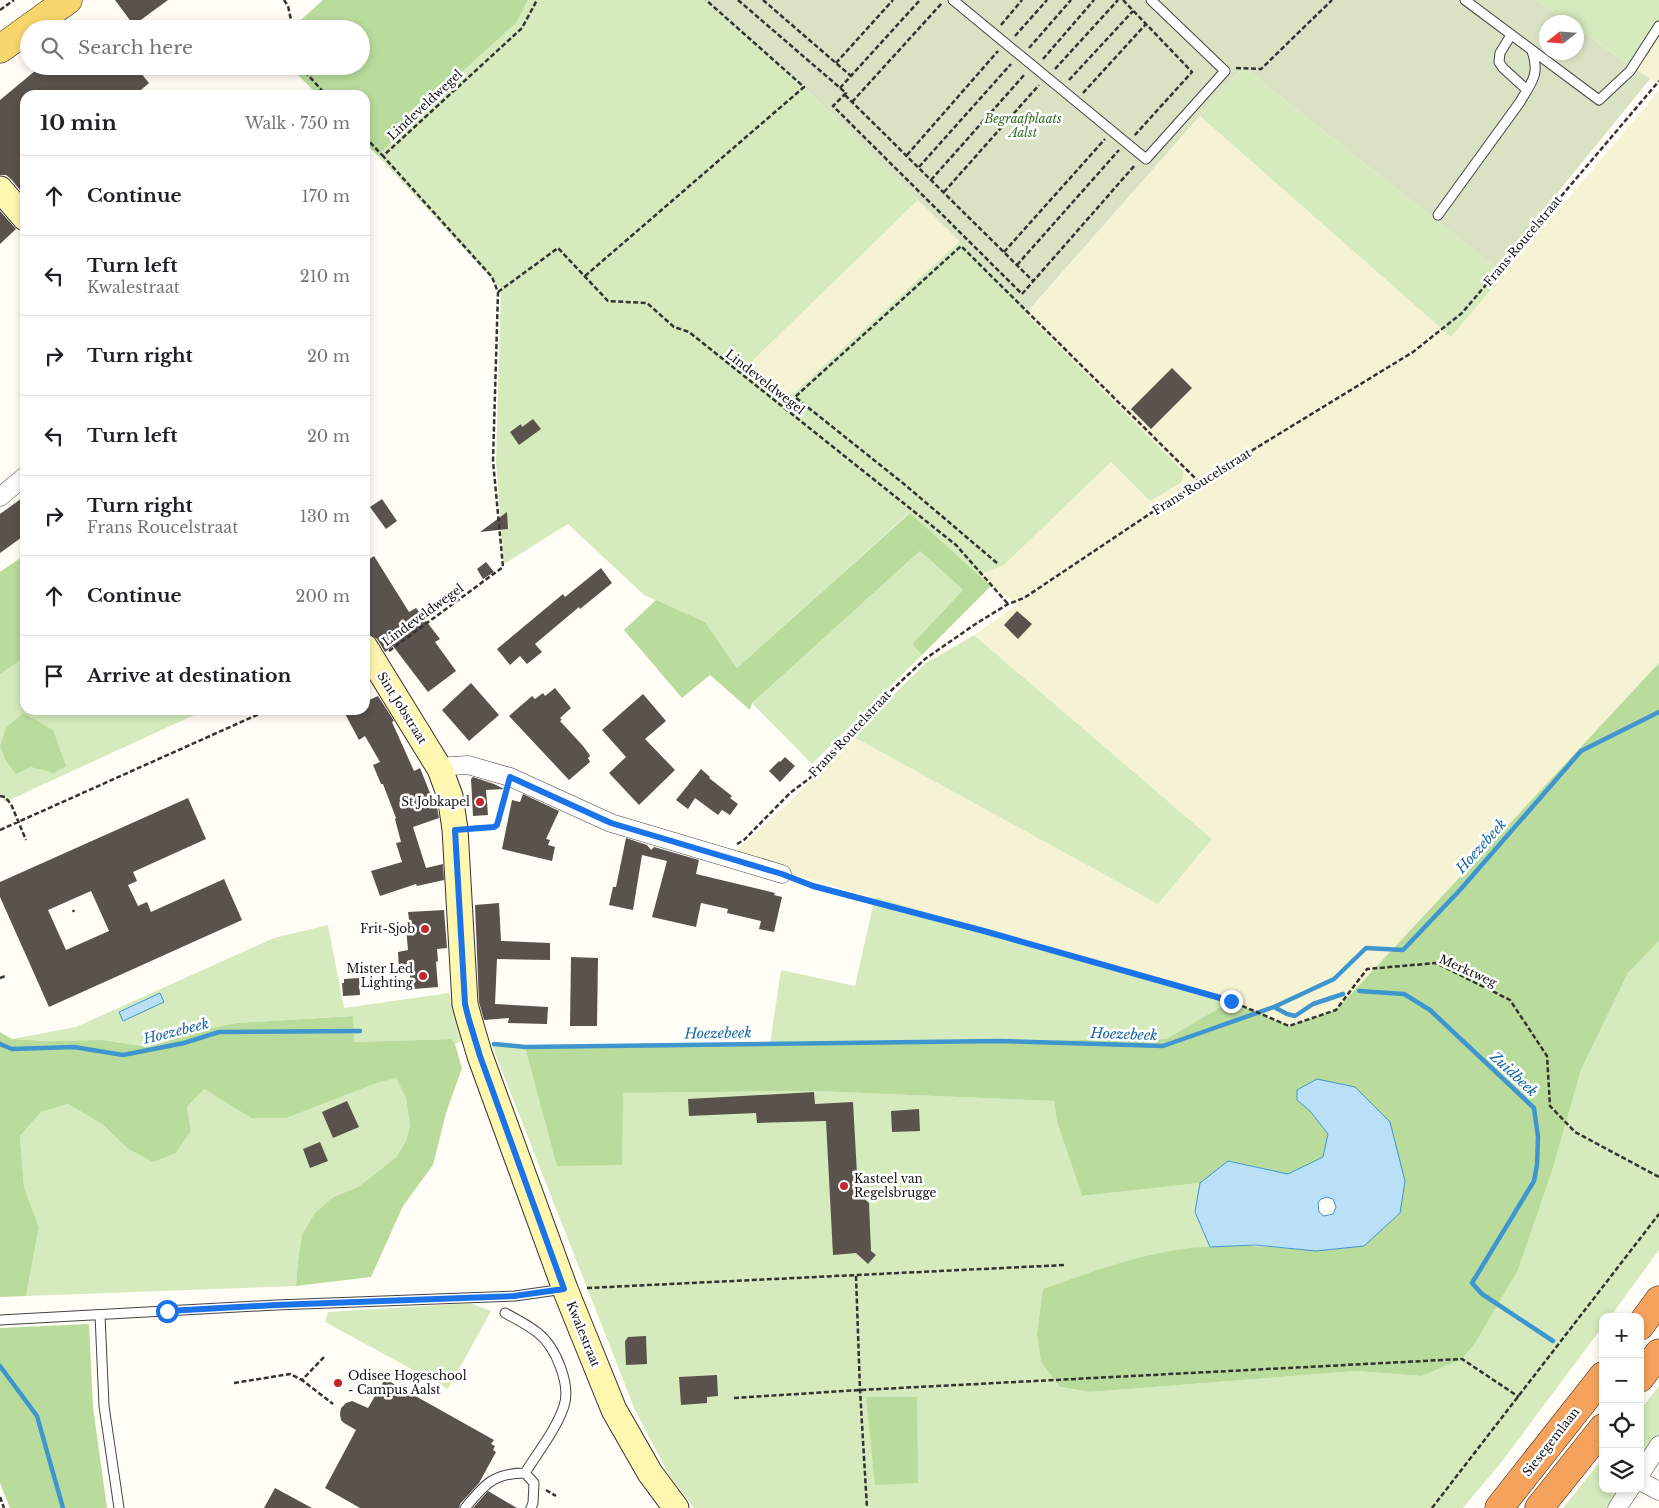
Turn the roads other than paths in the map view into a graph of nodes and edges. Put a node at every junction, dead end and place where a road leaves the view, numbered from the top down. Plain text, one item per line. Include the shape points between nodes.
1 (36, 0) edge
2 (68, 0) edge
3 (953, 0) edge
4 (1151, 0) edge
5 (1465, 0) edge
6 (40, 20) edge
7 (0, 26) edge
8 (1659, 26) edge
9 (20, 35) edge
10 (1511, 35) junction
11 (0, 49) edge
12 (1532, 50) junction
13 (1527, 90) junction
14 (0, 189) edge
15 (20, 212) edge
16 (1438, 215) dead end
17 (20, 480) edge
18 (0, 497) edge
19 (370, 654) edge
20 (440, 769) junction
21 (782, 874) road end
22 (564, 1289) junction
23 (1659, 1300) edge
24 (505, 1313) dead end
25 (100, 1315) junction
26 (0, 1320) edge
27 (1644, 1321) edge
28 (1659, 1352) edge
29 (1644, 1373) edge
30 (1599, 1381) edge
31 (1599, 1433) edge
32 (1659, 1445) edge
33 (1644, 1469) edge
34 (525, 1473) junction
35 (1644, 1483) edge
36 (1659, 1491) edge
37 (1627, 1493) edge
38 (119, 1508) edge
39 (465, 1508) edge
40 (531, 1508) edge
41 (676, 1508) edge
42 (1499, 1508) edge
43 (1538, 1508) edge
44 (1617, 1508) edge

1 - 7 main road
2 - 6 main road
3 - 4 lane via 1146,159 1225,71
5 - 10 lane
8 - 12 lane via 1630,71 1599,100
9 - 11 main road
10 - 12 lane
10 - 13 lane via 1499,62
12 - 13 lane via 1536,72
13 - 16 lane
14 - 15 street
17 - 18 street
19 - 20 street, Sint Jobstraat
20 - 21 street via 468,765 510,777 611,823
20 - 22 street, Kwalestraat via 450,796 455,830 465,1004 487,1075
22 - 25 lane via 514,1296
22 - 41 street, Kwalestraat via 614,1410 650,1473
23 - 27 highway
24 - 34 lane via 540,1334 552,1349 566,1388 557,1422
25 - 26 lane
25 - 38 lane via 104,1406
28 - 29 highway
30 - 42 highway, Siesegemlaan
31 - 43 highway
32 - 33 street
34 - 39 lane via 503,1475 485,1484
34 - 40 lane via 534,1483
35 - 36 street
37 - 44 street

